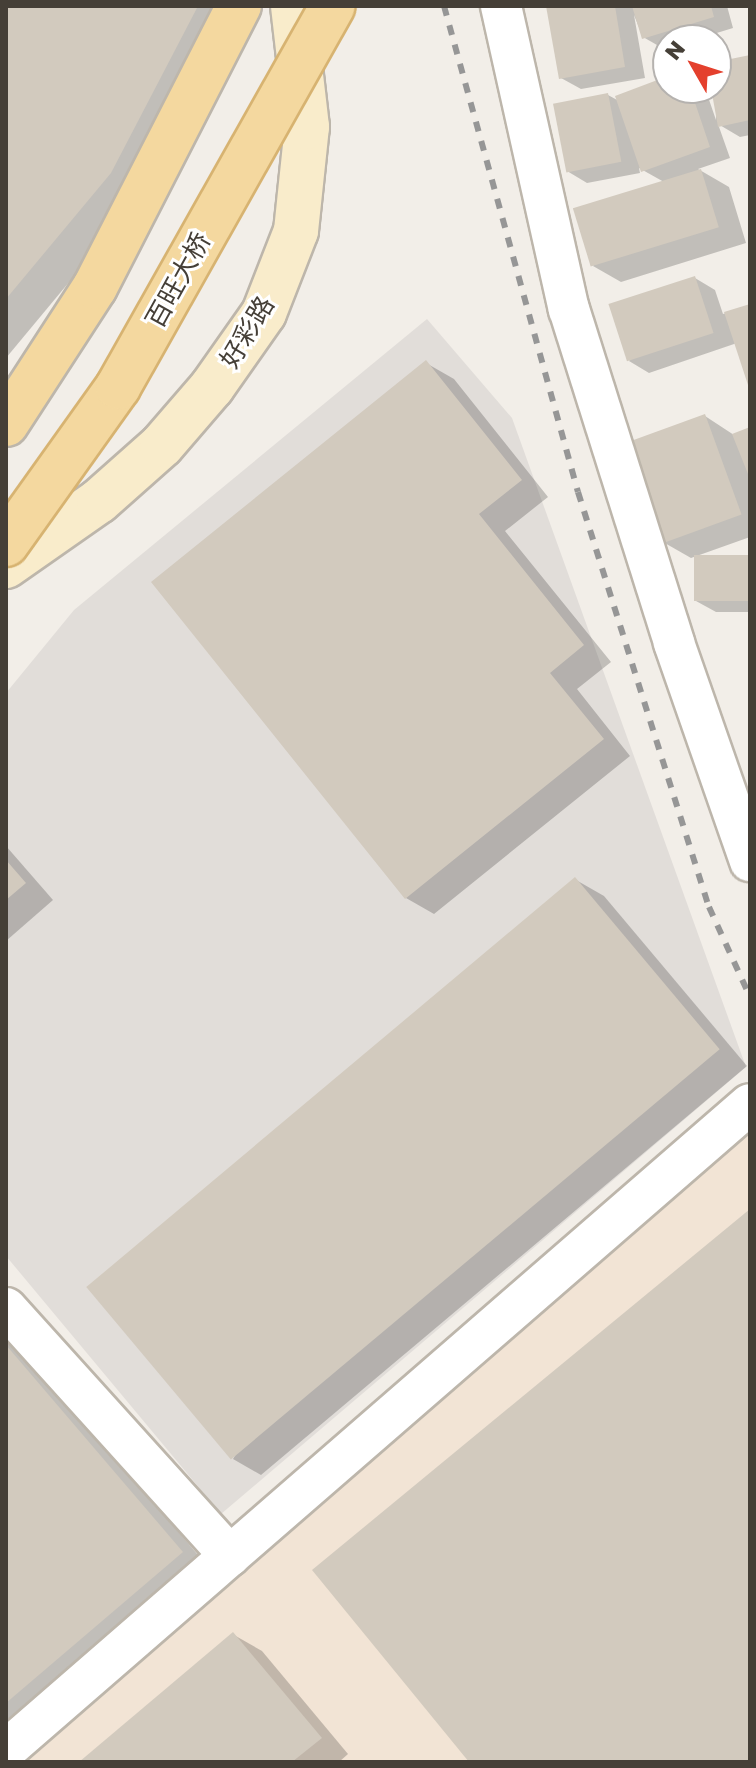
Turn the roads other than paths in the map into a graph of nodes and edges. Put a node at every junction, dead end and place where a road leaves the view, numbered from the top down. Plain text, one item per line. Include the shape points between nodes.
1 (239, 6) edge
2 (293, 6) edge
3 (333, 6) edge
4 (501, 6) edge
5 (6, 424) edge
6 (6, 544) edge
7 (6, 566) edge
8 (750, 861) edge
9 (750, 1104) edge
10 (6, 1308) edge
11 (230, 1556) junction
12 (6, 1750) edge

1 - 5 main road via 95,287
2 - 7 street, 好彩路 via 307,127 296,231 264,313 212,387 162,445 99,501
3 - 6 main road, 百旺大桥, bridge via 118,387
4 - 8 street via 569,309 674,643
9 - 11 street
10 - 11 street
11 - 12 street

